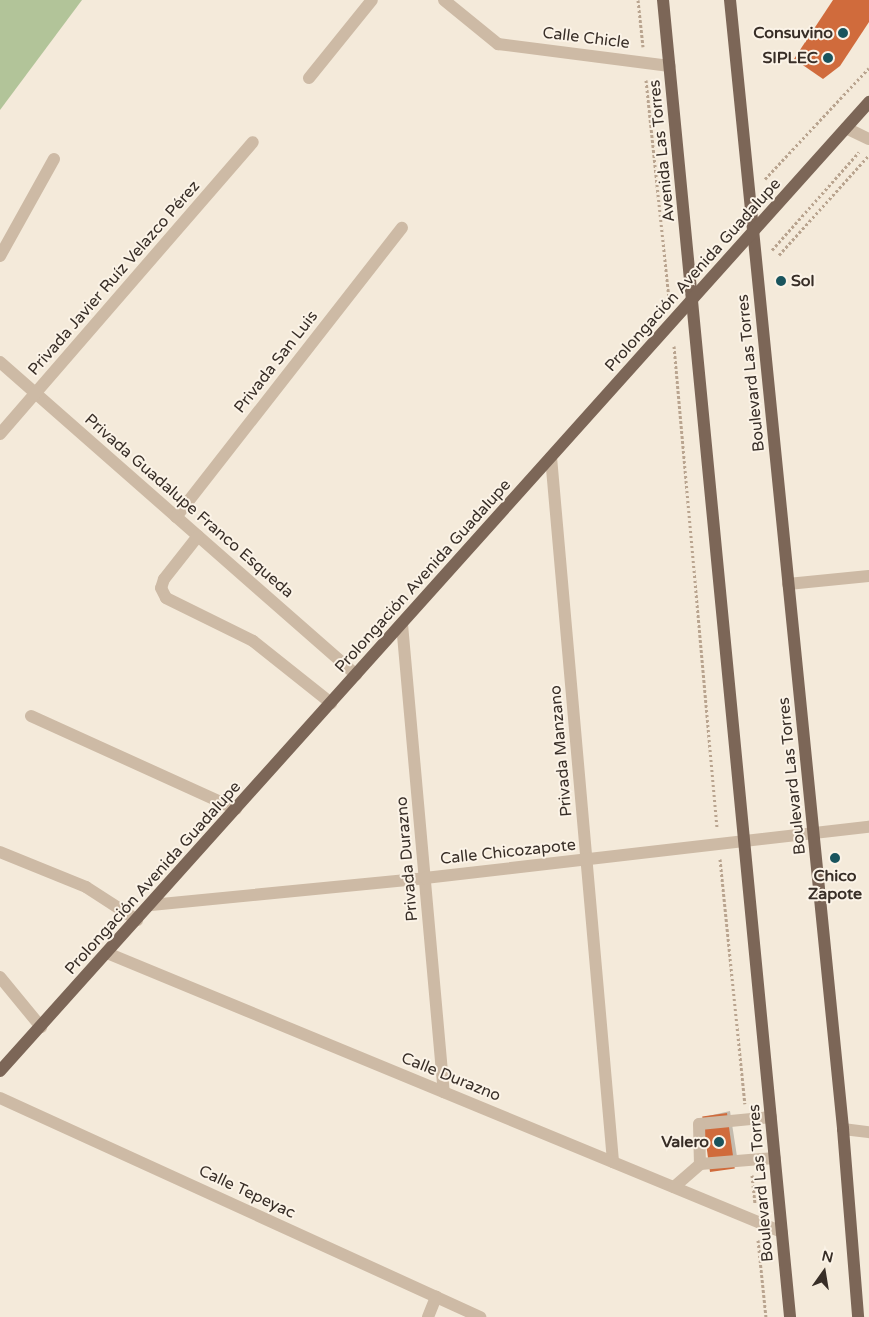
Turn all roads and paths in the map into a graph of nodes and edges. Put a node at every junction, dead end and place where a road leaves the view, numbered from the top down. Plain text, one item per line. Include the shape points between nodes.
1 (372, 0) edge
2 (444, 0) edge
3 (638, 0) edge
4 (663, 0) edge
5 (730, 0) edge
6 (644, 62) junction
7 (670, 66) junction
8 (869, 68) edge
9 (309, 78) dead end
10 (869, 102) edge
11 (846, 128) junction
12 (253, 142) dead end
13 (866, 143) edge
14 (869, 155) edge
15 (54, 160) dead end
16 (763, 182) dead end
17 (402, 228) dead end
18 (753, 232) junction
19 (770, 253) dead end
20 (778, 255) dead end
21 (0, 256) edge
22 (694, 298) junction
23 (671, 323) junction
24 (0, 362) edge
25 (37, 393) junction
26 (0, 434) edge
27 (551, 457) junction
28 (176, 516) junction
29 (198, 536) junction
30 (869, 576) edge
31 (788, 584) junction
32 (402, 624) junction
33 (356, 675) junction
34 (331, 703) junction
35 (31, 716) dead end
36 (236, 809) junction
37 (869, 827) edge
38 (814, 833) junction
39 (745, 841) junction
40 (719, 844) junction
41 (0, 852) edge
42 (586, 860) junction
43 (425, 878) junction
44 (151, 904) junction
45 (138, 920) junction
46 (108, 953) junction
47 (0, 977) edge
48 (41, 1027) junction
49 (0, 1071) edge
50 (444, 1092) junction
51 (0, 1098) edge
52 (771, 1117) junction
53 (747, 1119) junction
54 (844, 1129) junction
55 (869, 1132) edge
56 (775, 1158) junction
57 (751, 1160) junction
58 (613, 1162) junction
59 (700, 1164) junction
60 (674, 1187) junction
61 (757, 1221) junction
62 (782, 1232) junction
63 (436, 1297) junction
64 (428, 1317) edge
65 (480, 1317) edge
66 (766, 1317) edge
67 (790, 1317) edge
68 (858, 1317) edge

1 - 9 street
2 - 6 street, Calle Chicle via 498,44
3 - 6 path
4 - 7 main road, Avenida Las Torres
5 - 18 main road
6 - 7 street, Calle Chicle
6 - 23 path
7 - 22 main road, Avenida Las Torres
8 - 16 path
10 - 11 main road, Prolongación Avenida Guadalupe
11 - 13 street
11 - 18 main road, Prolongación Avenida Guadalupe
12 - 25 street, Privada Javier Ruíz Velazco Pérez
13 - 19 path
14 - 20 path
15 - 21 street
17 - 28 street, Privada San Luis
18 - 22 main road, Prolongación Avenida Guadalupe
18 - 31 main road, Boulevard Las Torres
22 - 23 main road, Prolongación Avenida Guadalupe
22 - 39 main road, Boulevard Las Torres
23 - 27 main road, Prolongación Avenida Guadalupe
23 - 40 path
24 - 25 street, Privada Guadalupe Franco Esqueda
25 - 26 street, Privada Javier Ruíz Velazco Pérez
25 - 28 street, Privada Guadalupe Franco Esqueda
27 - 32 main road, Prolongación Avenida Guadalupe
27 - 42 street, Privada Manzano
28 - 29 street, Privada Guadalupe Franco Esqueda
29 - 33 street, Privada Guadalupe Franco Esqueda
29 - 34 street via 164,579 162,588 166,598 253,641
30 - 31 street
31 - 38 main road, Boulevard Las Torres
32 - 33 main road, Prolongación Avenida Guadalupe
32 - 43 street, Privada Durazno
33 - 34 main road, Prolongación Avenida Guadalupe
34 - 36 main road, Prolongación Avenida Guadalupe
35 - 36 street
36 - 44 main road, Prolongación Avenida Guadalupe
37 - 38 street, Calle Chicozapote
38 - 39 street, Calle Chicozapote
38 - 54 main road, Boulevard Las Torres
39 - 40 street, Calle Chicozapote
39 - 52 main road, Boulevard Las Torres
40 - 42 street, Calle Chicozapote
40 - 53 path
41 - 45 street via 86,888
42 - 43 street, Calle Chicozapote
42 - 58 street, Privada Manzano
43 - 44 street, Calle Chicozapote
43 - 50 street, Privada Durazno
44 - 45 main road, Prolongación Avenida Guadalupe
45 - 46 main road, Prolongación Avenida Guadalupe
46 - 48 main road, Prolongación Avenida Guadalupe
46 - 50 street, Calle Durazno
47 - 48 street
48 - 49 main road, Prolongación Avenida Guadalupe
50 - 58 street, Calle Durazno
51 - 63 street, Calle Tepeyac
52 - 53 street
52 - 56 main road, Boulevard Las Torres
53 - 59 street via 699,1124
54 - 55 street
54 - 68 main road, Boulevard Las Torres
56 - 57 street
56 - 62 main road, Boulevard Las Torres
57 - 59 street
57 - 61 path
58 - 60 street, Calle Durazno
59 - 60 street
60 - 61 street, Calle Durazno
61 - 62 street, Calle Durazno
61 - 66 path
62 - 67 main road, Boulevard Las Torres
63 - 64 street
63 - 65 street, Calle Tepeyac

